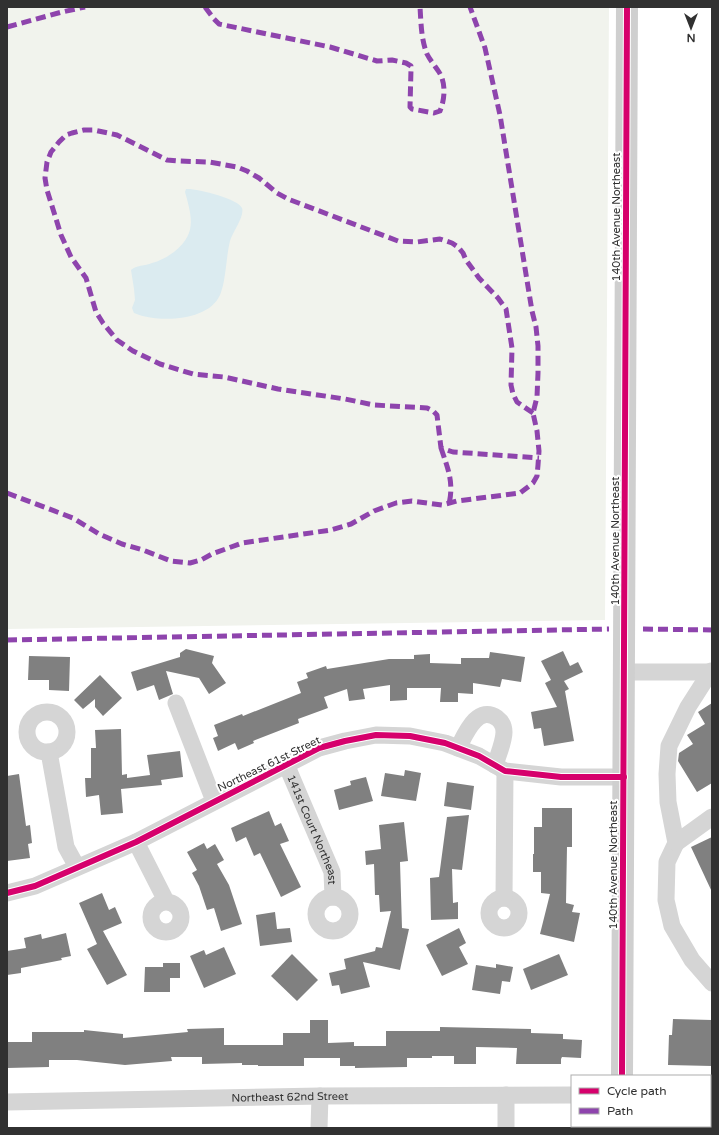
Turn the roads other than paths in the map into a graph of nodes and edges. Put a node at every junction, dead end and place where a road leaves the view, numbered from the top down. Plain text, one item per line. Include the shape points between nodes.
1 (627, 7) edge
2 (625, 672) junction
3 (711, 672) edge
4 (176, 703) dead end
5 (458, 748) junction
6 (49, 752) dead end
7 (286, 764) junction
8 (500, 768) junction
9 (624, 777) junction
10 (214, 802) junction
11 (712, 817) edge
12 (136, 842) junction
13 (676, 843) junction
14 (77, 867) junction
15 (7, 893) edge
16 (333, 897) dead end
17 (504, 898) dead end
18 (165, 901) dead end
19 (712, 983) edge
20 (622, 1075) edge
21 (506, 1095) junction
22 (571, 1095) edge
23 (320, 1096) junction
24 (7, 1102) edge
25 (319, 1128) edge
26 (506, 1128) edge

1 - 2 street, 140th Avenue Northeast
2 - 3 street
2 - 9 street, 140th Avenue Northeast
3 - 13 street via 688,707 669,746 668,802
4 - 10 street
5 - 7 street, Northeast 61st Street via 410,736 376,735 345,740 319,748
5 - 8 street, Northeast 61st Street
5 - 8 street via 474,721 482,716 492,716 501,723 504,733
6 - 14 street via 66,847
7 - 10 street, Northeast 61st Street
7 - 16 street, 141st Court Northeast via 332,872
8 - 9 street, Northeast 61st Street via 561,777
8 - 17 street
9 - 20 street, 140th Avenue Northeast
10 - 12 street, Northeast 61st Street
11 - 13 street
12 - 14 street, Northeast 61st Street
12 - 18 street
13 - 19 street via 667,862 666,900 672,926 692,960
14 - 15 street, Northeast 61st Street via 35,886
21 - 22 street, Northeast 62nd Street
21 - 23 street, Northeast 62nd Street
21 - 26 street
23 - 24 street, Northeast 62nd Street
23 - 25 street

